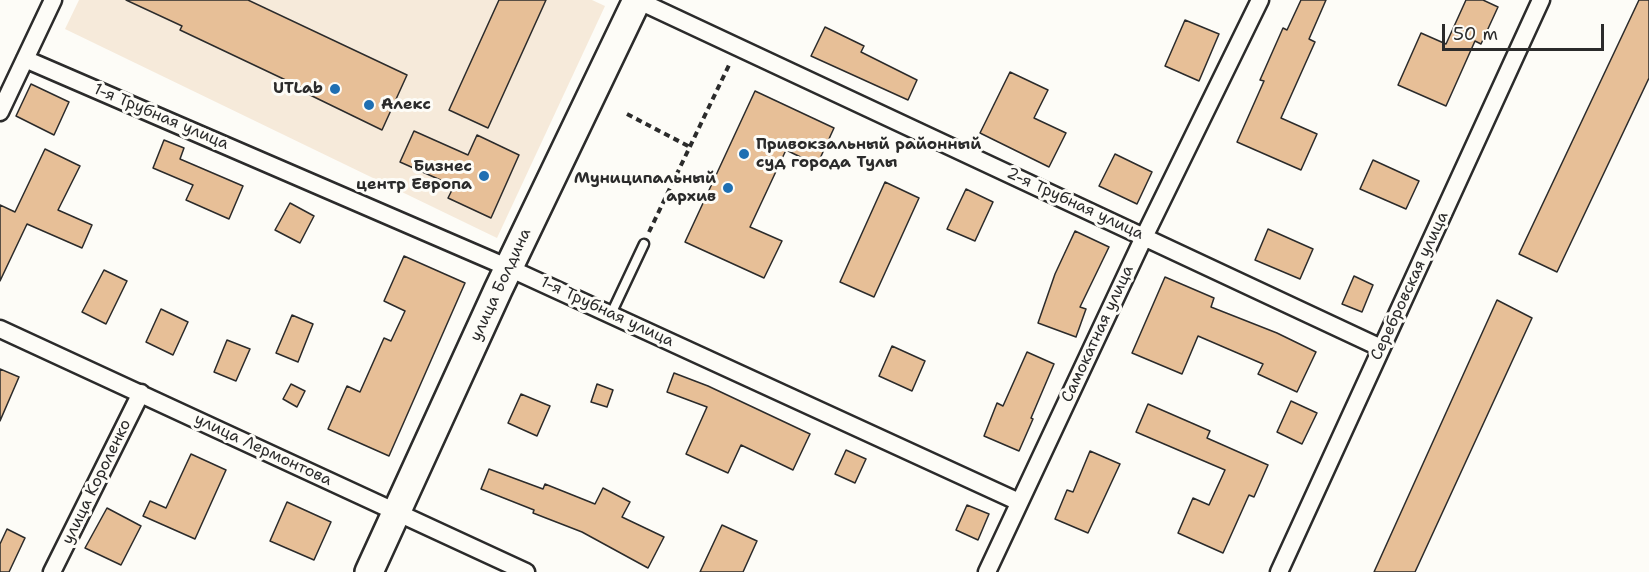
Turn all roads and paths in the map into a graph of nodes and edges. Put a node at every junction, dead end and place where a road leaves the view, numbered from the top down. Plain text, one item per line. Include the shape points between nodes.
1 (53, 0) edge
2 (637, 0) edge
3 (1260, 0) edge
4 (1541, 0) edge
5 (737, 47) junction
6 (25, 59) junction
7 (0, 112) edge
8 (627, 114) dead end
9 (690, 147) junction
10 (1144, 237) junction
11 (644, 244) joint
12 (509, 268) junction
13 (611, 314) junction
14 (0, 329) edge
15 (1381, 348) junction
16 (141, 393) junction
17 (1019, 502) junction
18 (397, 513) junction
19 (52, 572) edge
20 (369, 572) edge
21 (526, 572) edge
22 (987, 572) edge
23 (1279, 572) edge

1 - 6 street
2 - 5 street, 2-я Трубная улица
2 - 12 main road, улица Болдина
3 - 10 street, Самокатная улица
4 - 15 street, Серебровская улица
5 - 9 path
5 - 10 street, 2-я Трубная улица
6 - 7 street
6 - 12 street, 1-я Трубная улица
8 - 9 path
9 - 11 path
10 - 15 street, 2-я Трубная улица
10 - 17 street, Самокатная улица
11 - 13 lane
12 - 13 street, 1-я Трубная улица
12 - 18 main road, улица Болдина
13 - 17 street, 1-я Трубная улица
14 - 16 street, улица Лермонтова
15 - 23 street, Серебровская улица
16 - 18 street, улица Лермонтова
16 - 19 street, улица Короленко
17 - 22 street, Самокатная улица
18 - 20 main road, улица Болдина
18 - 21 street, улица Лермонтова

